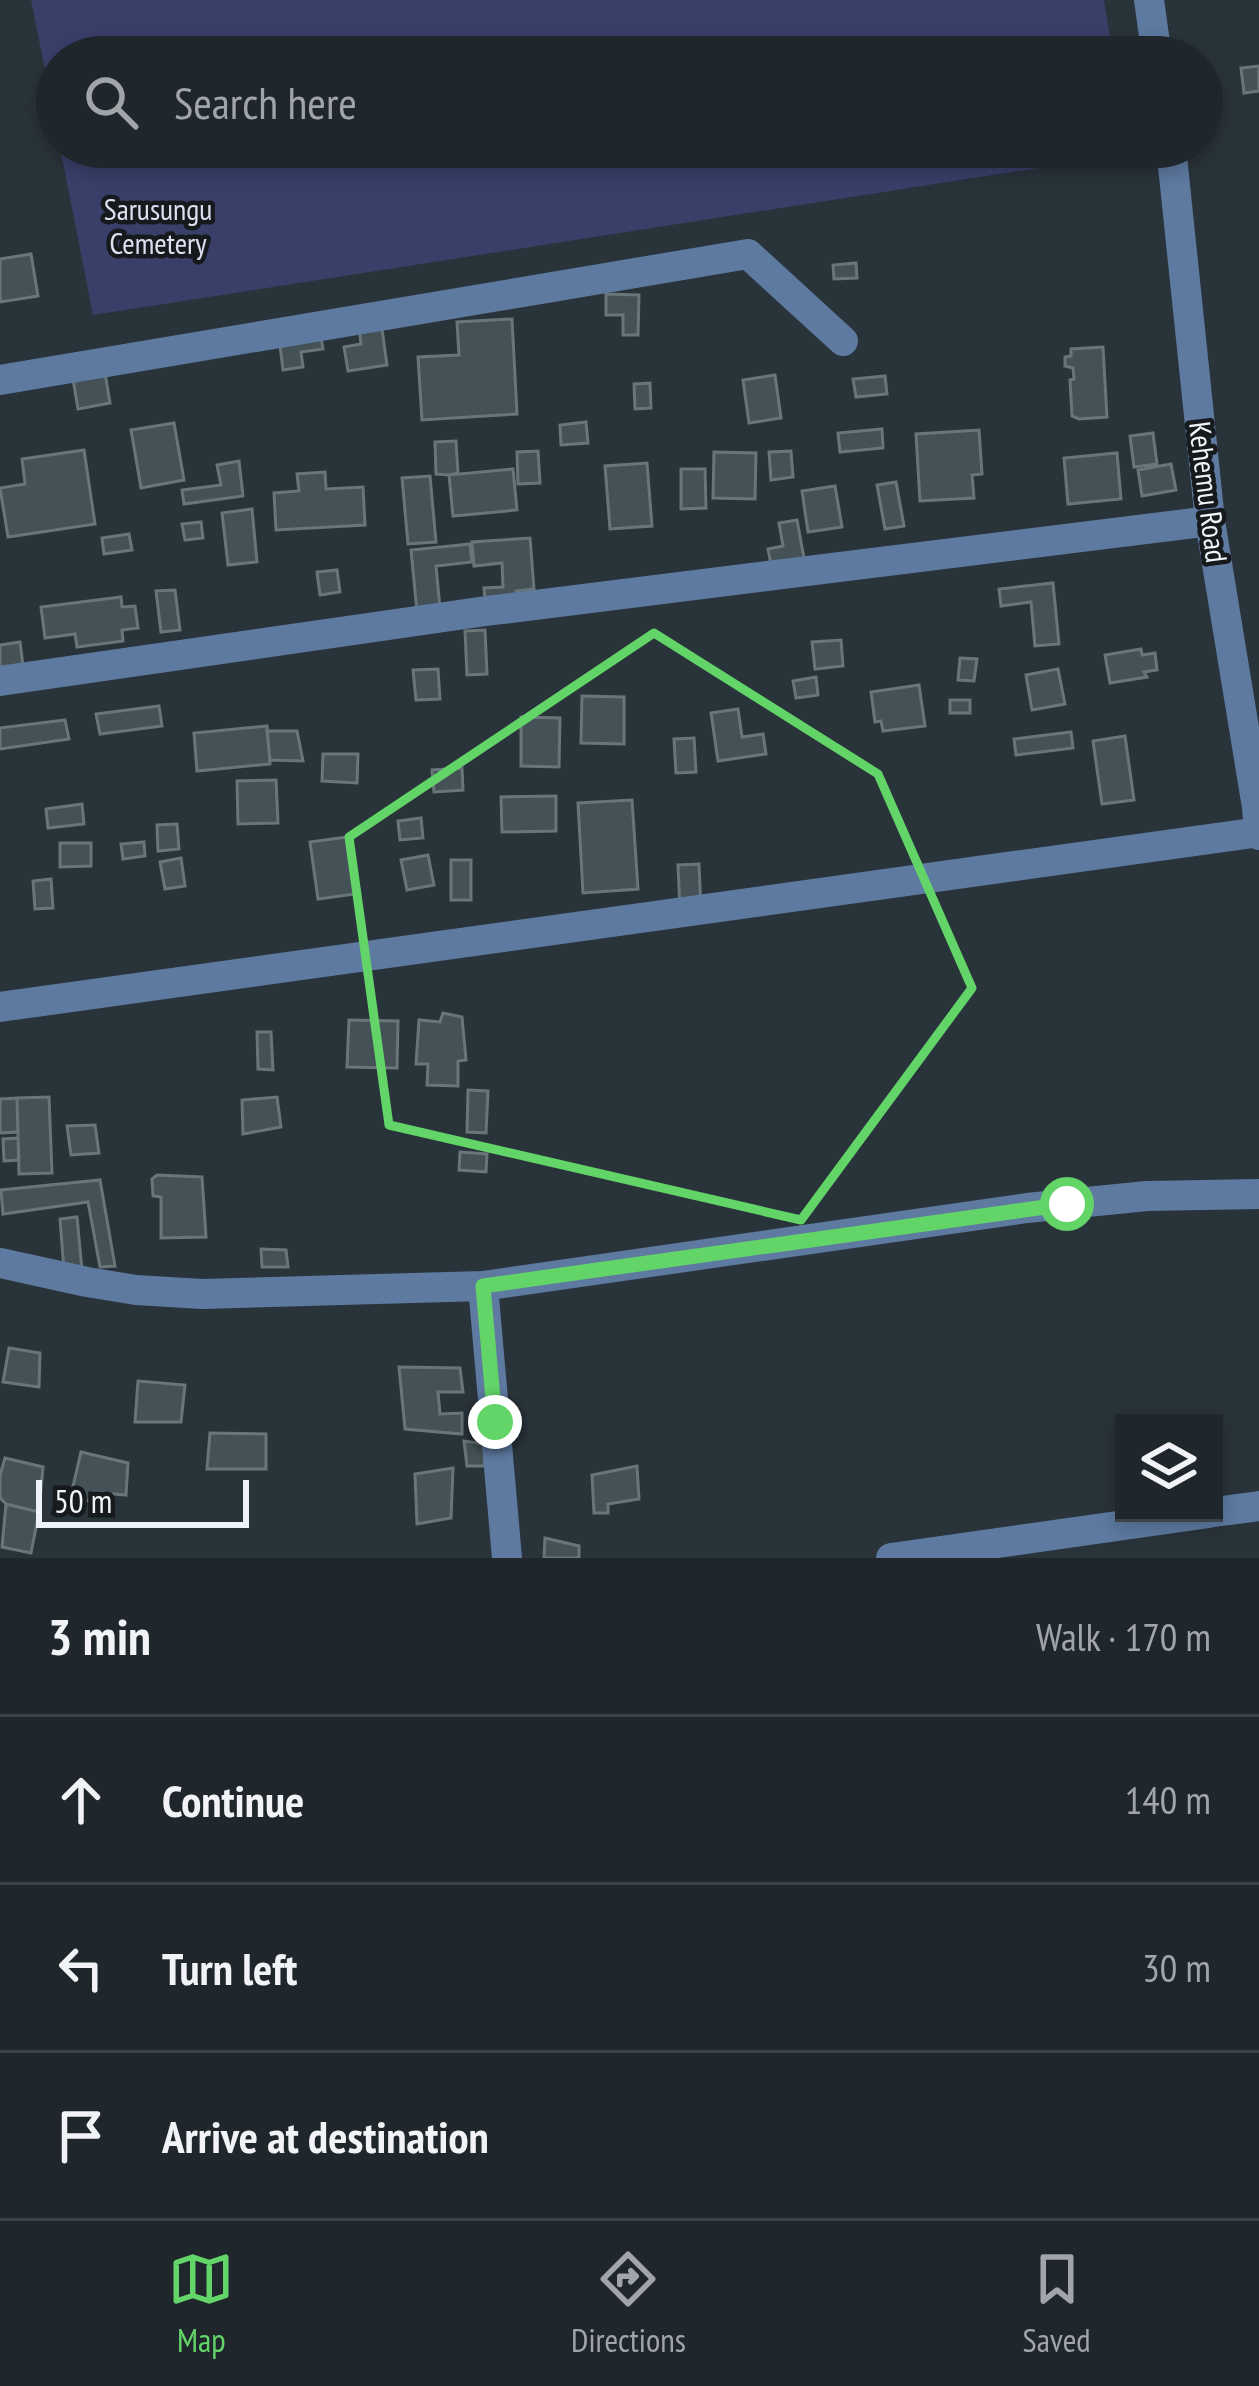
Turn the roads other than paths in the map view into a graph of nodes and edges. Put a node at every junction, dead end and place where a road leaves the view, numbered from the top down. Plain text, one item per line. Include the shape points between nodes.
1 (1149, 0) edge
2 (1154, 36) edge
3 (1173, 168) edge
4 (843, 340) dead end
5 (0, 380) edge
6 (1210, 520) junction
7 (0, 681) edge
8 (1258, 820) edge
9 (0, 1007) edge
10 (1259, 1193) edge
11 (0, 1263) edge
12 (483, 1286) junction
13 (1259, 1506) edge
14 (1223, 1511) edge
15 (1148, 1522) edge
16 (507, 1558) edge
17 (892, 1558) edge

1 - 2 street
3 - 6 street, Kehemu Road
4 - 5 street via 748,254
6 - 7 street
6 - 8 street, Kehemu Road
8 - 9 street
10 - 12 street via 1027,1208
11 - 12 street via 136,1290 202,1294
12 - 16 street
13 - 14 street
15 - 17 street

